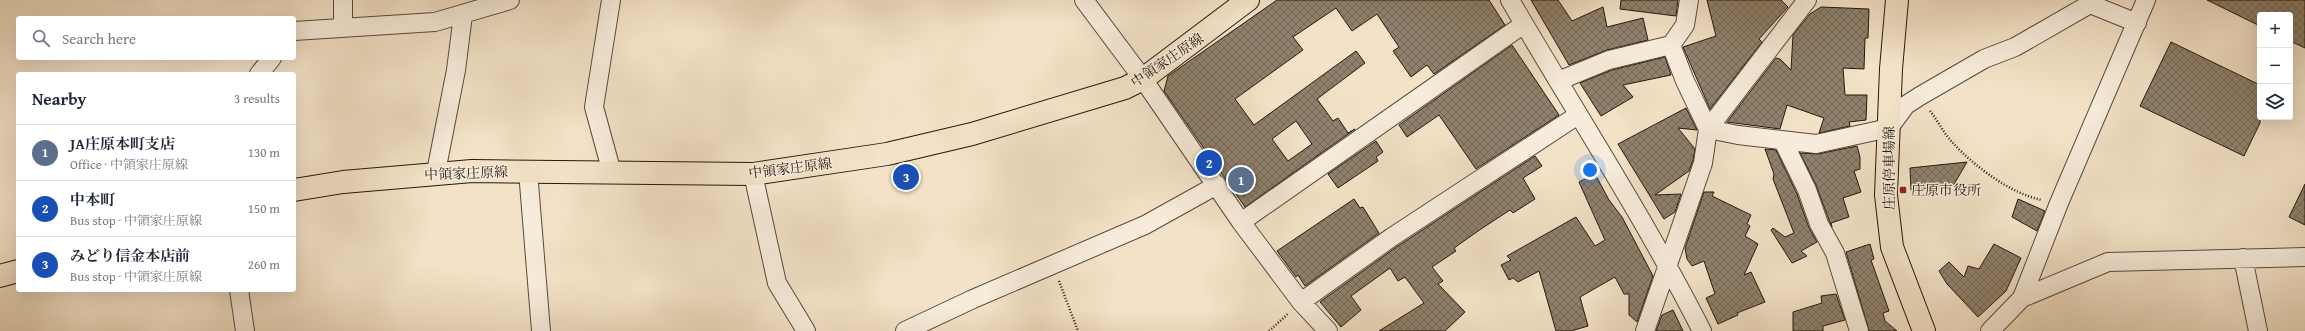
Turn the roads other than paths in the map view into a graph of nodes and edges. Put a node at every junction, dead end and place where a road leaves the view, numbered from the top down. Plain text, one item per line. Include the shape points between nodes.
1 (343, 0) edge
2 (510, 0) edge
3 (611, 0) edge
4 (1084, 0) edge
5 (1248, 0) edge
6 (1510, 0) edge
7 (1689, 0) edge
8 (1806, 0) edge
9 (1897, 0) edge
10 (2146, 0) edge
11 (463, 14) junction
12 (2137, 23) junction
13 (1524, 24) junction
14 (343, 28) junction
15 (296, 31) edge
16 (1671, 45) junction
17 (270, 60) edge
18 (261, 72) edge
19 (1143, 79) junction
20 (1558, 81) junction
21 (1578, 115) junction
22 (1889, 128) junction
23 (1708, 129) junction
24 (1783, 141) junction
25 (528, 171) junction
26 (436, 172) junction
27 (612, 173) junction
28 (753, 174) junction
29 (1217, 185) junction
30 (296, 190) edge
31 (1241, 222) junction
32 (2305, 257) edge
33 (2243, 258) junction
34 (1669, 266) junction
35 (16, 272) edge
36 (0, 276) edge
37 (239, 292) edge
38 (2022, 298) junction
39 (1301, 302) junction
40 (1323, 329) edge
41 (245, 331) edge
42 (541, 331) edge
43 (806, 331) edge
44 (905, 331) edge
45 (1645, 331) edge
46 (1702, 331) edge
47 (1859, 331) edge
48 (1924, 331) edge
49 (1990, 331) edge
50 (2258, 331) edge

1 - 14 street
2 - 11 street
3 - 27 street via 594,107
4 - 19 street
5 - 19 main road, 中領家庄原線
6 - 13 street
7 - 16 street via 1685,25
8 - 23 street
9 - 22 main road, 庄原停車場線
10 - 12 street
11 - 14 street via 435,22
11 - 26 street via 456,70
12 - 22 street via 2090,4 2015,46 1984,59 1920,96 1906,105
12 - 38 street via 2058,203
13 - 20 street
13 - 31 street
14 - 15 street
16 - 20 street via 1609,60
16 - 23 street
17 - 18 street
19 - 28 main road, 中領家庄原線 via 1099,98 972,134 887,154
19 - 29 street
20 - 21 street
21 - 34 street
21 - 39 street via 1392,237
22 - 24 street via 1816,144
22 - 48 main road, 庄原停車場線 via 1886,195 1892,247
23 - 24 street
23 - 34 street via 1703,163
24 - 47 street via 1819,224 1835,253
25 - 26 main road, 中領家庄原線
25 - 27 main road, 中領家庄原線
25 - 42 street
26 - 30 main road, 中領家庄原線
27 - 28 main road, 中領家庄原線
28 - 43 street via 777,283
29 - 31 street
29 - 44 street via 1145,225
31 - 39 street
32 - 33 street
33 - 38 street via 2108,262
33 - 50 street
34 - 45 street
34 - 46 street
35 - 36 main road
37 - 41 street
38 - 49 street
39 - 40 street

